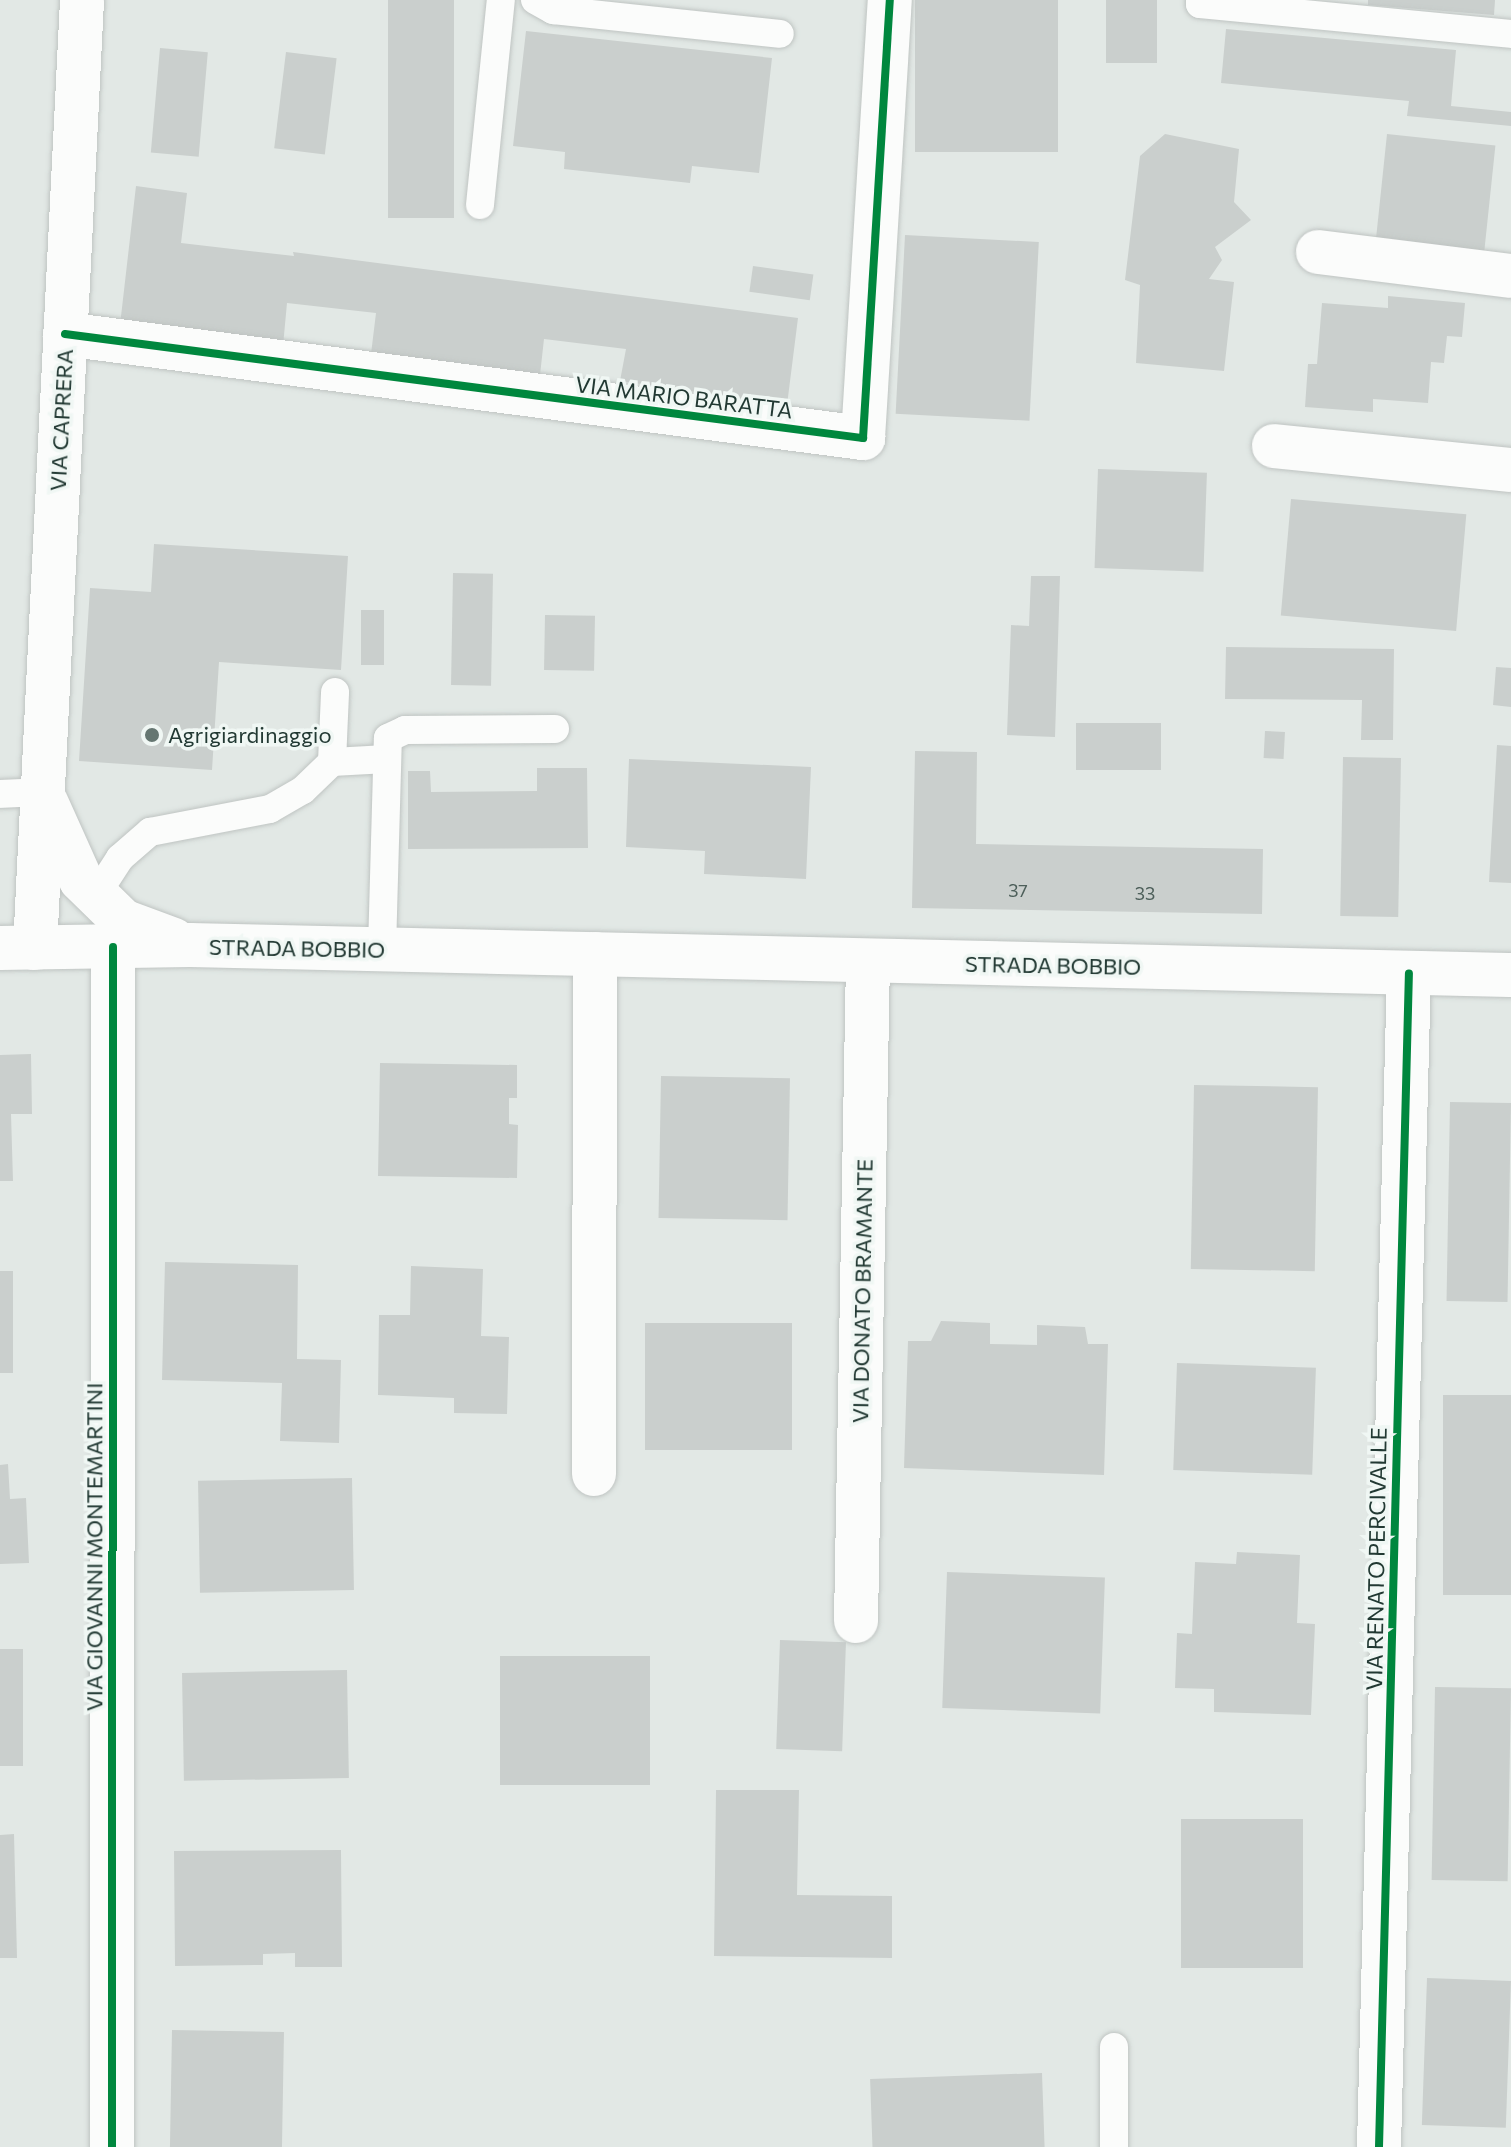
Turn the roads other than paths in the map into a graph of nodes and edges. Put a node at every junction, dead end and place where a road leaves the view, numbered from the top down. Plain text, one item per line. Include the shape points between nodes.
1 (82, 0) edge
2 (501, 0) edge
3 (535, 0) edge
4 (890, 0) edge
5 (1200, 0) edge
6 (780, 34) dead end
7 (1511, 34) edge
8 (480, 205) dead end
9 (1318, 252) dead end
10 (1511, 276) edge
11 (65, 334) junction
12 (1274, 446) dead end
13 (1511, 470) edge
14 (335, 692) dead end
15 (555, 729) dead end
16 (387, 759) junction
17 (332, 762) junction
18 (21, 793) edge
19 (96, 895) junction
20 (190, 945) junction
21 (113, 947) junction
22 (17, 948) edge
23 (382, 949) junction
24 (595, 954) junction
25 (868, 961) junction
26 (1409, 973) junction
27 (1511, 975) edge
28 (594, 1474) dead end
29 (856, 1621) dead end
30 (1114, 2047) dead end
31 (112, 2147) edge
32 (1114, 2147) edge
33 (1379, 2147) edge

1 - 11 street, VIA CAPRERA
2 - 8 lane
3 - 6 lane via 553,10
4 - 11 street, VIA MARIO BARATTA via 863,438
5 - 7 lane
9 - 10 street
11 - 18 street, VIA CAPRERA
12 - 13 street
14 - 17 lane
15 - 16 lane via 405,730 388,738
16 - 17 lane
16 - 23 lane
17 - 19 lane via 303,790 270,809 150,832 120,858
18 - 19 street, VIA CAPRERA
18 - 22 street, VIA CAPRERA
19 - 20 street, VIA CAPRERA via 123,921
20 - 21 street, STRADA BOBBIO
20 - 23 street, STRADA BOBBIO
21 - 22 street, STRADA BOBBIO
21 - 31 street, VIA GIOVANNI MONTEMARTINI
23 - 24 street, STRADA BOBBIO
24 - 25 street, STRADA BOBBIO
24 - 28 street
25 - 26 street, STRADA BOBBIO
25 - 29 street, VIA DONATO BRAMANTE
26 - 27 street, STRADA BOBBIO
26 - 33 street, VIA RENATO PERCIVALLE
30 - 32 lane

